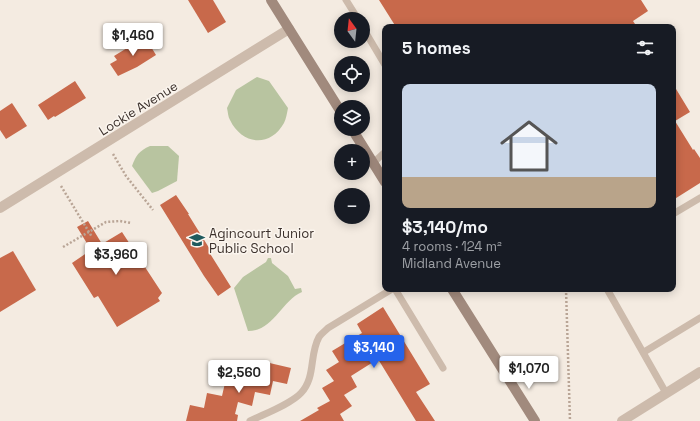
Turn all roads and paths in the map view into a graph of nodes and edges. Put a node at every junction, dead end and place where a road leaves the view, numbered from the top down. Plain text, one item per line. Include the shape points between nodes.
1 (271, 0) edge
2 (346, 0) edge
3 (354, 12) edge
4 (289, 29) junction
5 (370, 40) edge
6 (382, 60) edge
7 (334, 101) edge
8 (356, 136) edge
9 (112, 153) dead end
10 (382, 155) edge
11 (373, 163) junction
12 (382, 177) edge
13 (60, 186) dead end
14 (700, 198) edge
15 (0, 208) edge
16 (153, 210) dead end
17 (676, 212) edge
18 (130, 223) dead end
19 (89, 232) junction
20 (92, 237) dead end
21 (63, 247) dead end
22 (387, 292) edge
23 (397, 292) edge
24 (454, 292) edge
25 (566, 292) edge
26 (609, 292) edge
27 (700, 318) edge
28 (644, 352) junction
29 (443, 368) dead end
30 (700, 372) edge
31 (666, 393) junction
32 (250, 421) edge
33 (535, 421) edge
34 (570, 421) edge
35 (622, 421) edge

1 - 4 main road
2 - 3 lane
4 - 7 main road
4 - 15 street, Lockie Avenue
5 - 6 lane
8 - 11 main road
9 - 16 path via 126,176
10 - 11 lane
11 - 12 main road
13 - 19 path
14 - 17 lane
18 - 19 path via 106,222
19 - 20 path
19 - 21 path
22 - 32 lane via 328,328 319,337 312,372 301,393
23 - 29 lane
24 - 33 main road
25 - 34 path
26 - 28 lane
27 - 28 lane
28 - 31 lane
30 - 31 street
31 - 35 street

